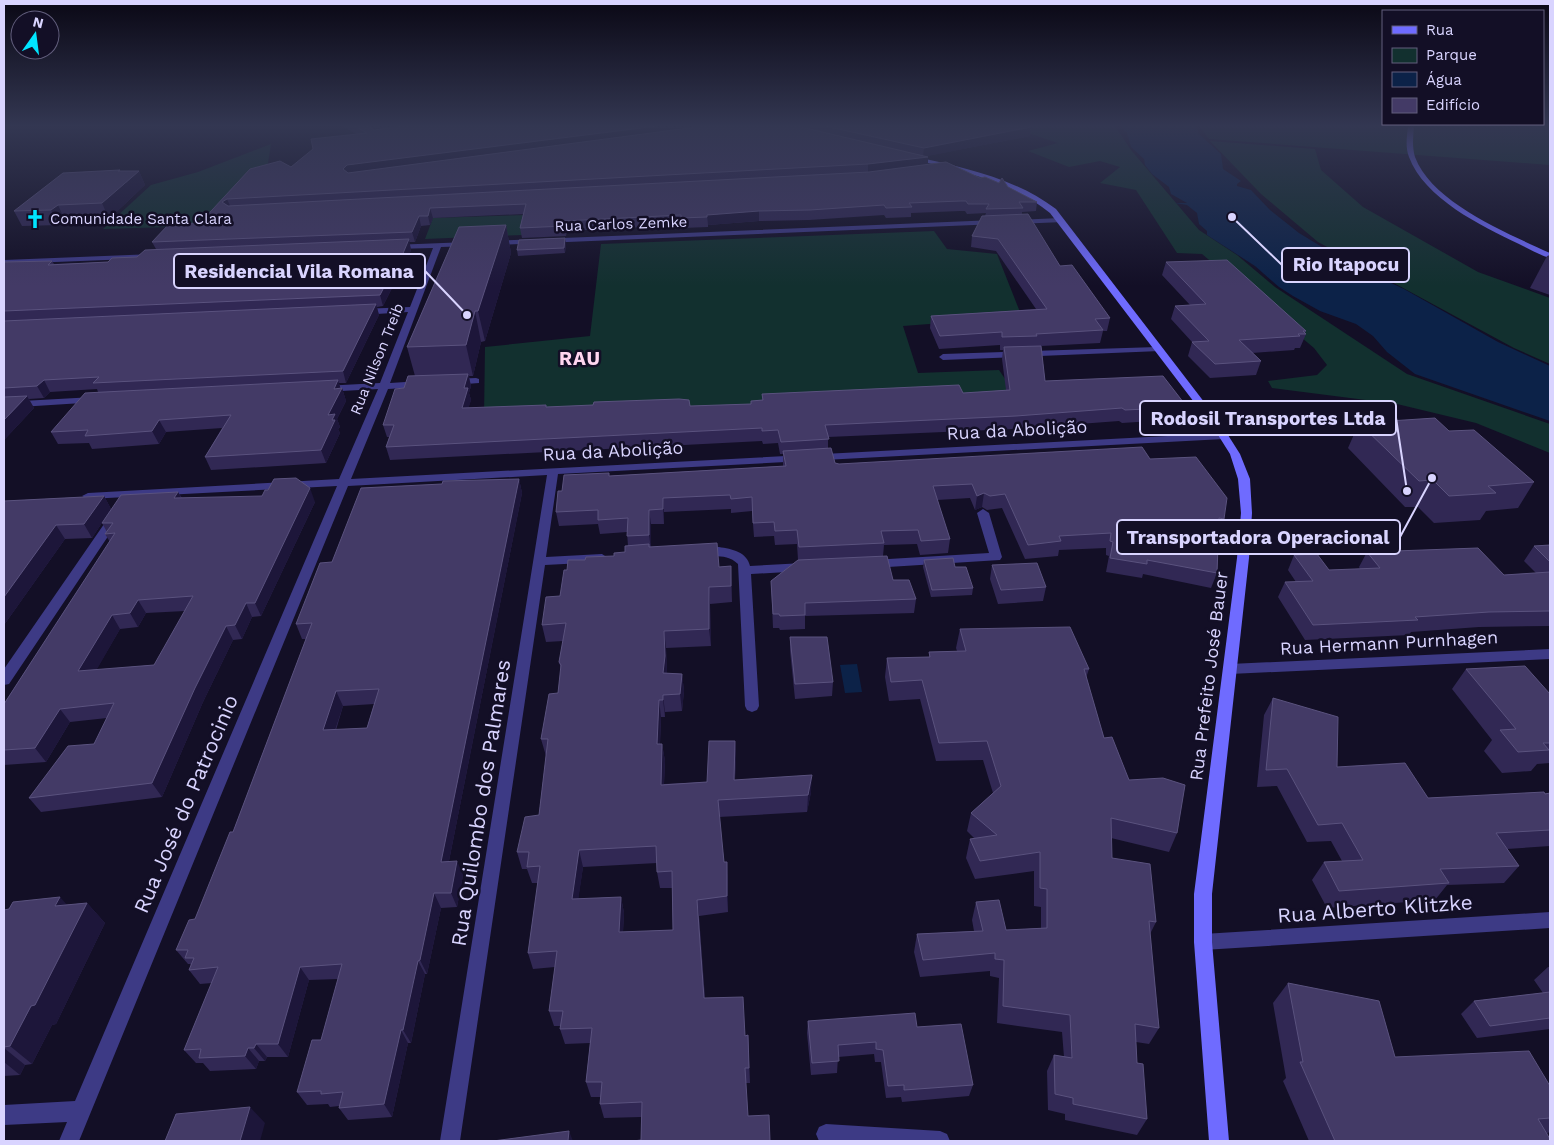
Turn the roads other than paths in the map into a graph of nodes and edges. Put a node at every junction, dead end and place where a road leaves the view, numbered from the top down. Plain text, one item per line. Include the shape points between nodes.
1 (992, 179) edge
2 (1427, 179) edge
3 (1060, 220) junction
4 (488, 243) edge
5 (478, 244) edge
6 (438, 245) junction
7 (389, 247) edge
8 (162, 256) edge
9 (1550, 256) edge
10 (4, 262) edge
11 (413, 309) junction
12 (352, 312) edge
13 (1157, 349) junction
14 (943, 357) dead end
15 (476, 381) dead end
16 (384, 386) junction
17 (316, 389) edge
18 (101, 400) edge
19 (4, 405) edge
20 (1224, 436) junction
21 (554, 472) junction
22 (343, 483) junction
23 (130, 494) junction
24 (72, 497) edge
25 (983, 513) dead end
26 (692, 553) edge
27 (616, 557) edge
28 (540, 561) junction
29 (860, 564) edge
30 (812, 567) edge
31 (744, 570) junction
32 (1550, 654) edge
33 (1230, 669) junction
34 (4, 680) edge
35 (752, 706) dead end
36 (1550, 920) edge
37 (1203, 942) junction
38 (82, 1111) junction
39 (4, 1115) edge
40 (826, 1134) dead end
41 (69, 1141) edge
42 (450, 1141) edge
43 (940, 1141) edge
44 (1219, 1141) edge

1 - 3 street, Rua Prefeito José Bauer via 1014,186 1045,204
2 - 9 street via 1458,207
3 - 4 street, Rua Carlos Zemke
3 - 13 street, Rua Prefeito José Bauer
5 - 6 street
6 - 7 street
6 - 11 street, Rua Nilson Treib
8 - 10 street
11 - 12 street
11 - 16 street, Rua Nilson Treib
13 - 14 lane
13 - 20 street, Rua Prefeito José Bauer
15 - 16 street
16 - 17 street
16 - 22 street, Rua Nilson Treib
18 - 19 street
20 - 21 street, Rua da Abolição
20 - 33 street, Rua Prefeito José Bauer via 1241,469 1247,508
21 - 22 street, Rua da Abolição
21 - 28 street, Rua Quilombo dos Palmares
22 - 23 street, Rua da Abolição
22 - 38 street, Rua José do Patrocinio
23 - 24 street, Rua da Abolição
23 - 34 street
25 - 29 street via 996,557
26 - 31 street via 730,552 744,563
27 - 28 street
28 - 42 street, Rua Quilombo dos Palmares
30 - 31 street
31 - 35 street
32 - 33 street, Rua Hermann Purnhagen
33 - 37 street, Rua Prefeito José Bauer via 1203,894
36 - 37 street, Rua Alberto Klitzke
37 - 44 street, Rua Prefeito José Bauer
38 - 39 street
38 - 41 street, Rua José do Patrocinio
40 - 43 street

